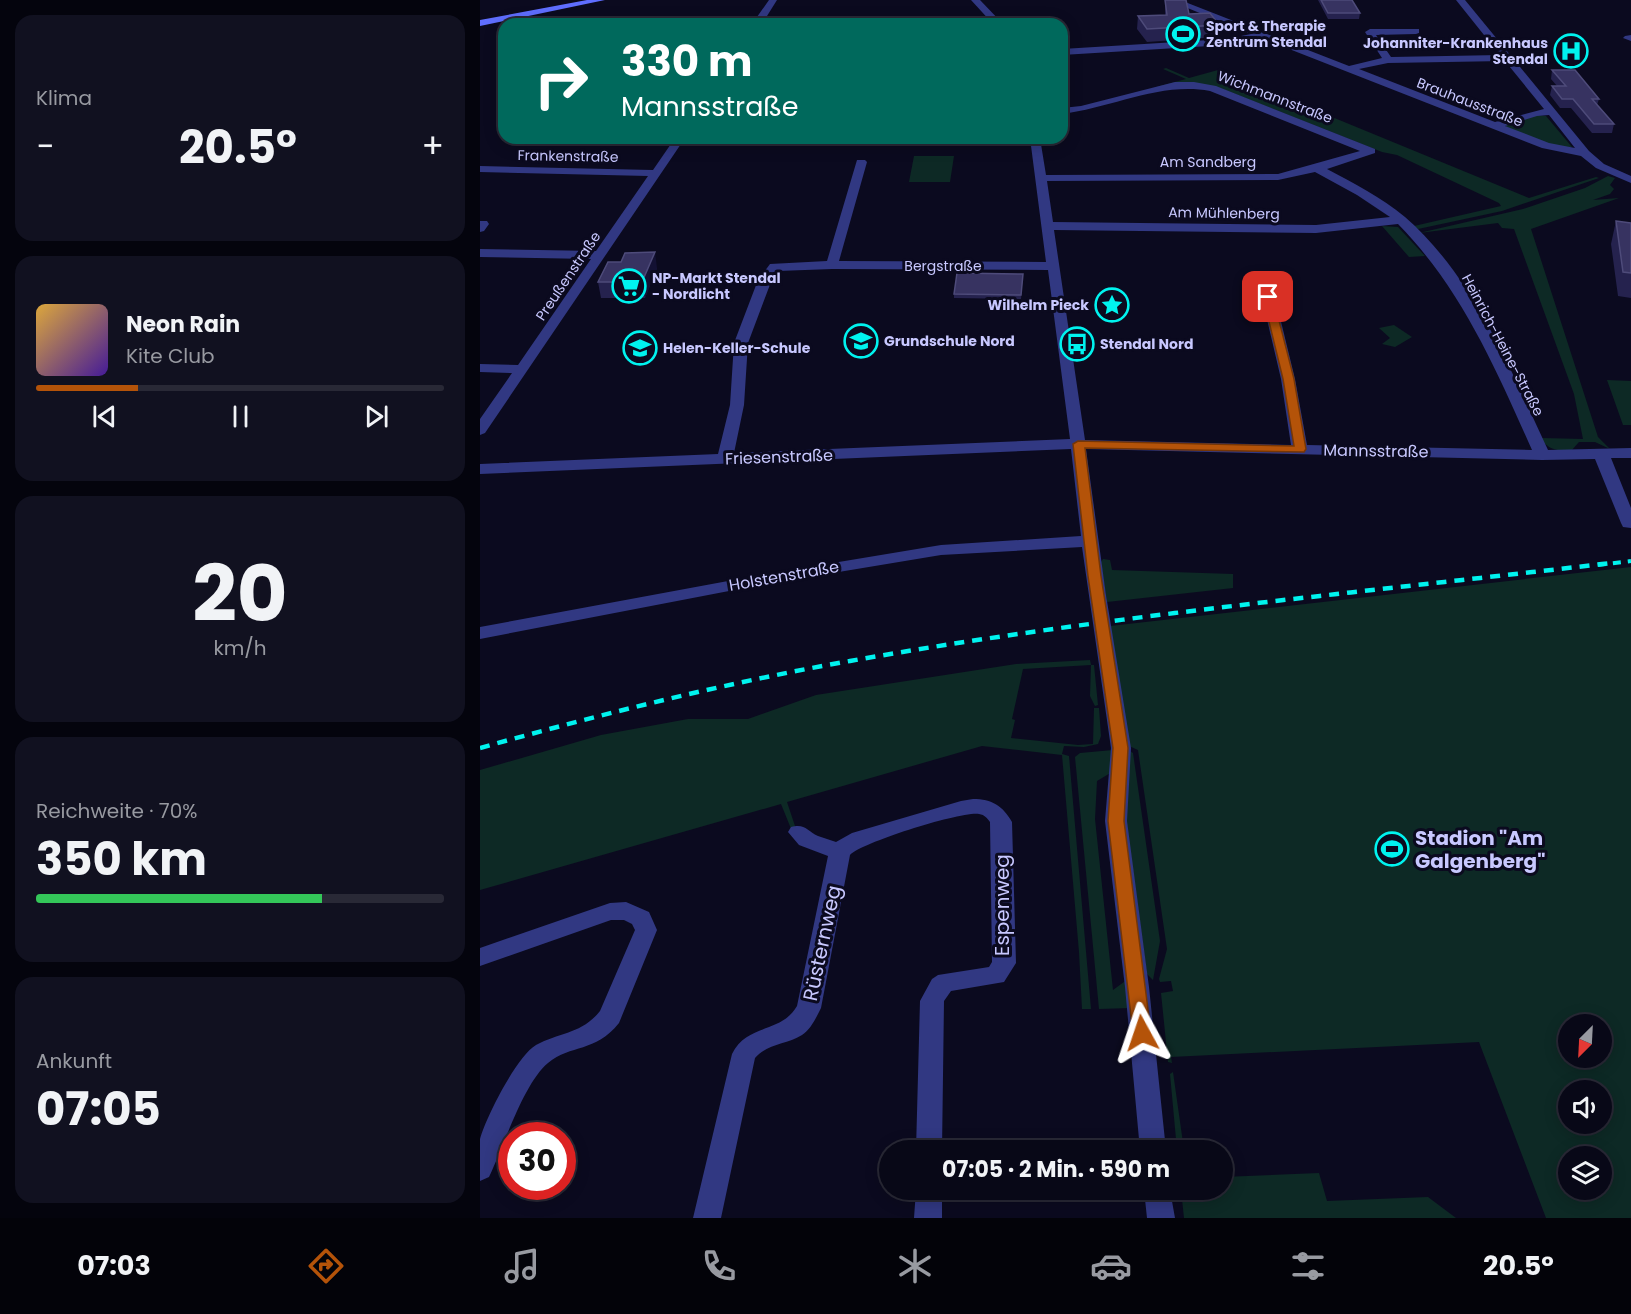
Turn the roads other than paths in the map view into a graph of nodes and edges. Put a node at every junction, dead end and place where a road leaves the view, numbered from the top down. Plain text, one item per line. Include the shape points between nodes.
1 (601, 0) edge
2 (773, 0) edge
3 (975, 0) edge
4 (1172, 0) edge
5 (1460, 0) edge
6 (506, 18) edge
7 (761, 18) edge
8 (992, 18) edge
9 (498, 20) edge
10 (480, 23) edge
11 (1416, 31) dead end
12 (1261, 35) junction
13 (1068, 52) edge
14 (1506, 58) junction
15 (1388, 60) junction
16 (1348, 69) junction
17 (1068, 110) edge
18 (1550, 112) junction
19 (1494, 126) junction
20 (676, 144) edge
21 (1036, 144) edge
22 (1371, 151) joint
23 (1585, 153) junction
24 (861, 162) dead end
25 (1317, 168) junction
26 (480, 169) edge
27 (656, 172) junction
28 (1041, 178) junction
29 (1631, 180) edge
30 (1400, 220) junction
31 (1047, 226) junction
32 (480, 253) edge
33 (600, 255) junction
34 (832, 265) junction
35 (1054, 267) junction
36 (1255, 285) dead end
37 (480, 368) edge
38 (523, 369) junction
39 (480, 430) edge
40 (1078, 444) junction
41 (1300, 449) junction
42 (1631, 453) edge
43 (1601, 454) junction
44 (1542, 455) junction
45 (725, 459) junction
46 (480, 469) edge
47 (1629, 523) dead end
48 (1091, 541) junction
49 (480, 633) edge
50 (799, 832) dead end
51 (840, 852) junction
52 (480, 957) edge
53 (930, 1140) edge
54 (1152, 1140) edge
55 (480, 1169) edge
56 (929, 1200) edge
57 (1158, 1200) edge
58 (707, 1218) edge
59 (928, 1218) edge
60 (1161, 1218) edge

1 - 6 main road
2 - 7 street
3 - 8 street
4 - 12 street, Brauhausstraße
5 - 14 street
9 - 10 main road
11 - 15 street via 1370,32
12 - 13 street via 1226,42
12 - 16 street, Brauhausstraße
14 - 15 street
14 - 18 street
15 - 16 street
16 - 19 street, Brauhausstraße
17 - 22 street, Wichmannstraße via 1173,86 1197,85
18 - 19 street
18 - 23 street
19 - 23 street, Brauhausstraße via 1546,146
20 - 27 street, Preußenstraße
21 - 28 street
22 - 25 street, Am Sandberg
23 - 29 street via 1600,166
24 - 34 street
25 - 28 street, Am Sandberg via 1269,177
25 - 30 street, Heinrich-Heine-Straße
26 - 27 street, Frankenstraße
27 - 33 street, Preußenstraße
28 - 31 street
30 - 31 street, Am Mühlenberg via 1316,229
30 - 44 street, Heinrich-Heine-Straße via 1426,246 1459,290
31 - 35 street
32 - 33 street
33 - 38 street, Preußenstraße
34 - 35 street, Bergstraße
34 - 45 street, Bergstraße via 775,267 769,272 741,343 736,405
35 - 40 street
36 - 41 street via 1268,297
37 - 38 street
38 - 39 street, Preußenstraße
40 - 41 street, Mannsstraße
40 - 45 street, Friesenstraße
40 - 48 street
41 - 44 street, Mannsstraße
42 - 43 street, Mannsstraße
43 - 44 street, Mannsstraße
43 - 47 street
45 - 46 street, Friesenstraße
48 - 49 street, Holstenstraße via 941,550
48 - 54 street via 1121,748 1116,821
50 - 51 street via 813,843
51 - 53 street, Espenweg via 860,838 961,808 987,808 999,815 1004,963 996,975 946,982 932,1001
51 - 58 street, Rüsternweg via 809,1008 802,1023 788,1032 758,1040 744,1054
52 - 55 street via 610,912 626,911 641,918 646,930 610,1016 594,1033 547,1052 528,1067
56 - 59 street
57 - 60 street

